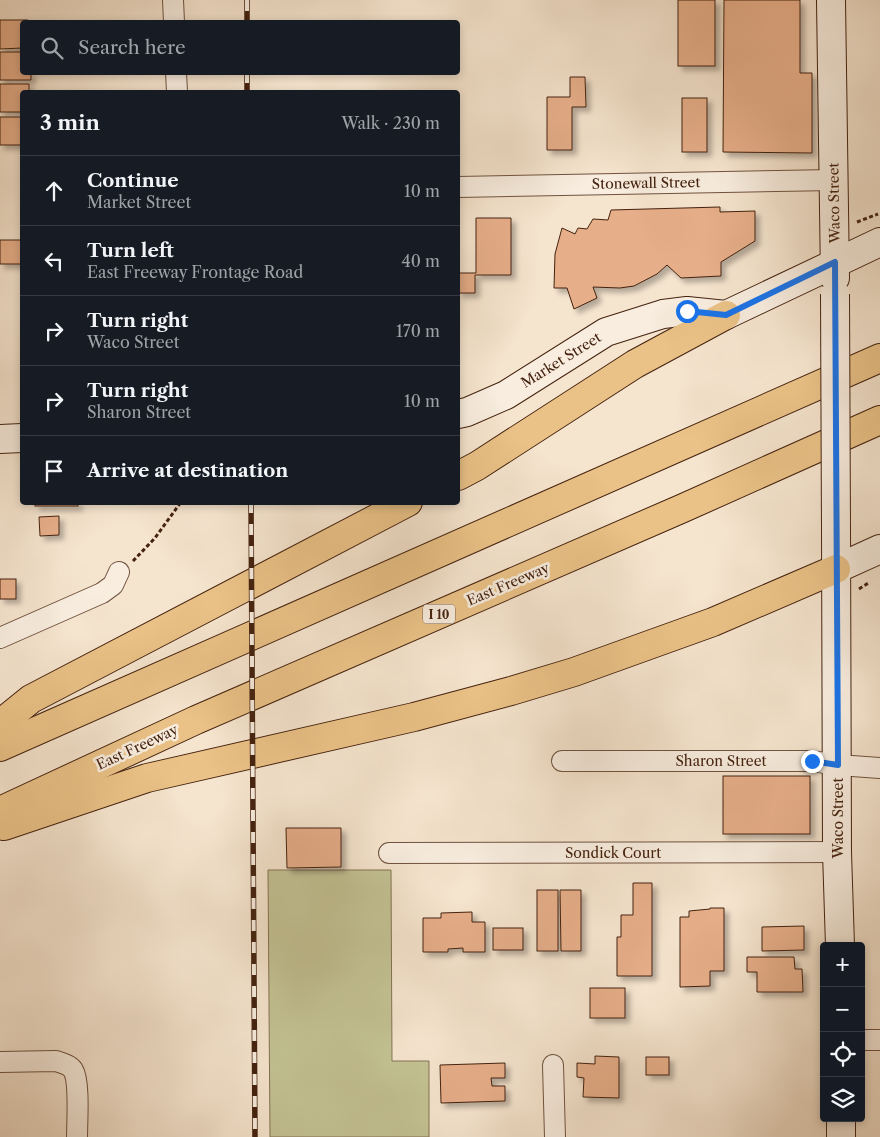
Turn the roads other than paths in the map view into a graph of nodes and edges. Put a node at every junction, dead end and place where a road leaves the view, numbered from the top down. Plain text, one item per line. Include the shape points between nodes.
1 (173, 0) edge
2 (831, 0) edge
3 (174, 20) edge
4 (176, 75) edge
5 (176, 90) edge
6 (834, 180) junction
7 (460, 187) edge
8 (880, 242) edge
9 (835, 262) junction
10 (726, 315) junction
11 (880, 358) edge
12 (460, 414) edge
13 (880, 420) edge
14 (20, 438) edge
15 (0, 439) edge
16 (460, 475) edge
17 (402, 505) edge
18 (880, 549) edge
19 (836, 569) junction
20 (119, 572) road end
21 (0, 638) edge
22 (0, 724) edge
23 (0, 747) edge
24 (562, 761) dead end
25 (838, 765) junction
26 (880, 768) edge
27 (0, 811) edge
28 (0, 827) edge
29 (837, 852) junction
30 (389, 854) dead end
31 (840, 942) edge
32 (865, 1040) edge
33 (880, 1040) edge
34 (0, 1062) edge
35 (553, 1065) dead end
36 (841, 1122) edge
37 (78, 1137) edge
38 (555, 1137) edge
39 (841, 1137) edge

1 - 3 street
2 - 6 main road, Waco Street
4 - 5 street
6 - 7 street, Stonewall Street
6 - 9 main road, Waco Street
8 - 9 main road
9 - 10 main road
9 - 19 main road, Waco Street, bridge
10 - 12 main road, Market Street via 687,311 663,314 606,332 506,395
10 - 16 highway via 634,364
11 - 23 highway
13 - 27 highway, East Freeway / I 10 via 196,720
14 - 15 main road
17 - 22 highway via 31,699
18 - 19 main road
19 - 25 main road, Waco Street
19 - 28 highway via 712,622 574,672 414,717 147,778
20 - 21 street via 113,585 102,593
24 - 25 street, Sharon Street via 812,761
25 - 26 street, Sharon Street
25 - 29 main road, Waco Street
29 - 30 street, Sondick Court
29 - 31 main road, Waco Street
32 - 33 street
34 - 37 street via 56,1061 73,1069
35 - 38 street
36 - 39 main road

